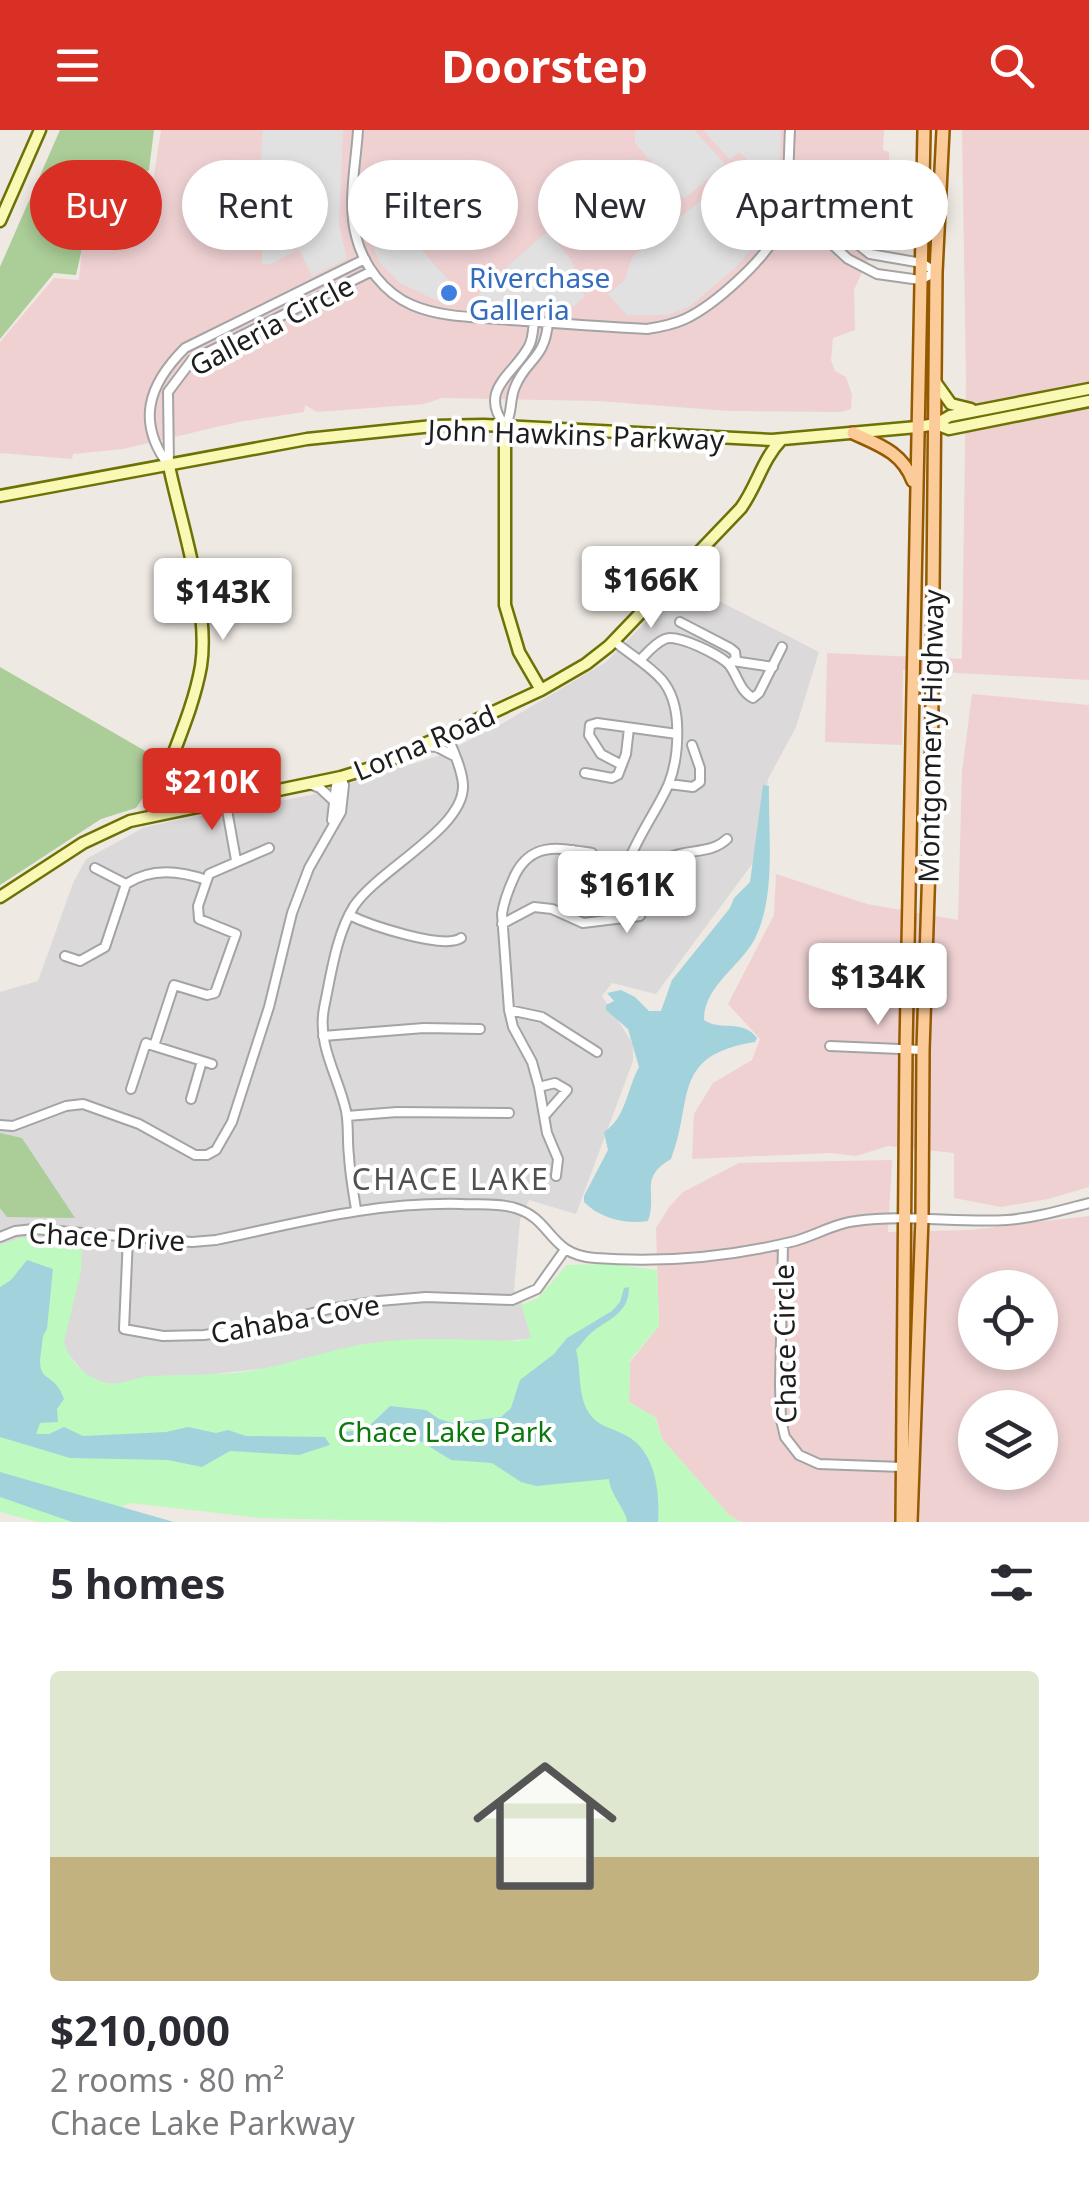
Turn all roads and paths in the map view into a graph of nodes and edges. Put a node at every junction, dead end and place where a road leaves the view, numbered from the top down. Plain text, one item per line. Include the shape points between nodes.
1 (40, 130) edge
2 (358, 130) edge
3 (790, 130) edge
4 (924, 130) edge
5 (943, 130) edge
6 (788, 160) edge
7 (0, 221) edge
8 (766, 250) edge
9 (838, 250) edge
10 (865, 250) edge
11 (365, 259) junction
12 (922, 263) junction
13 (372, 271) junction
14 (936, 272) junction
15 (920, 280) junction
16 (534, 322) junction
17 (548, 322) junction
18 (936, 383) junction
19 (1089, 389) edge
20 (1089, 402) edge
21 (977, 410) junction
22 (936, 424) junction
23 (505, 426) junction
24 (917, 427) junction
25 (853, 433) junction
26 (746, 440) junction
27 (781, 440) junction
28 (766, 458) junction
29 (169, 466) junction
30 (917, 489) junction
31 (0, 496) edge
32 (680, 622) dead end
33 (696, 630) junction
34 (614, 641) junction
35 (689, 642) junction
36 (782, 647) dead end
37 (640, 660) junction
38 (732, 662) junction
39 (772, 667) junction
40 (541, 690) junction
41 (629, 728) junction
42 (677, 734) junction
43 (447, 735) junction
44 (692, 745) dead end
45 (424, 746) junction
46 (457, 759) junction
47 (622, 765) junction
48 (586, 774) dead end
49 (340, 778) junction
50 (309, 784) junction
51 (668, 784) junction
52 (225, 799) junction
53 (336, 803) junction
54 (153, 814) junction
55 (332, 824) junction
56 (727, 839) dead end
57 (269, 848) dead end
58 (573, 850) dead end
59 (236, 860) junction
60 (94, 868) dead end
61 (207, 880) junction
62 (126, 884) junction
63 (0, 897) edge
64 (349, 915) junction
65 (629, 918) junction
66 (502, 924) junction
67 (460, 938) dead end
68 (65, 956) dead end
69 (509, 1010) junction
70 (480, 1029) dead end
71 (324, 1036) junction
72 (154, 1046) junction
73 (830, 1046) dead end
74 (906, 1048) junction
75 (923, 1050) junction
76 (597, 1052) dead end
77 (202, 1061) junction
78 (212, 1064) dead end
79 (539, 1086) junction
80 (130, 1088) dead end
81 (190, 1099) dead end
82 (509, 1113) dead end
83 (546, 1114) junction
84 (347, 1116) junction
85 (0, 1125) edge
86 (556, 1176) dead end
87 (1089, 1204) edge
88 (356, 1209) junction
89 (922, 1218) junction
90 (906, 1220) junction
91 (0, 1237) edge
92 (128, 1237) junction
93 (783, 1244) junction
94 (564, 1251) junction
95 (902, 1467) junction
96 (902, 1522) edge
97 (912, 1522) edge

1 - 7 street
2 - 11 street, Galleria Circle via 352,220
3 - 6 street, Galleria Circle
4 - 12 main road, Montgomery Highway
5 - 14 main road, Montgomery Highway
8 - 17 street, Galleria Circle via 686,319 647,328
9 - 15 street via 867,270
10 - 12 street
11 - 13 street, Galleria Circle
11 - 29 street, Galleria Circle via 185,348 161,376 150,409 154,448
12 - 14 street
12 - 15 main road, Montgomery Highway
13 - 16 street, Galleria Circle via 400,298 427,310
13 - 29 street, Galleria Circle via 192,360 168,392
14 - 15 street
14 - 18 main road, Montgomery Highway
15 - 24 main road, Montgomery Highway
16 - 17 street, Galleria Circle
16 - 23 street via 529,346 497,389 496,414
17 - 23 street via 542,351 514,387
18 - 21 street via 950,404
18 - 22 main road, Montgomery Highway
19 - 21 street
20 - 22 street via 949,429
21 - 22 street
22 - 24 street, John Hawkins Parkway
22 - 75 main road, Montgomery Highway
23 - 26 street, John Hawkins Parkway
23 - 29 street, John Hawkins Parkway via 307,438
23 - 40 street via 505,605 519,652
24 - 25 street, John Hawkins Parkway
24 - 30 main road, Montgomery Highway
25 - 27 street, John Hawkins Parkway
25 - 30 main road via 904,460
26 - 27 street, John Hawkins Parkway
26 - 28 street
27 - 28 street, Lorna Road
28 - 34 street, Lorna Road via 741,508
29 - 31 street, John Hawkins Parkway
29 - 54 street via 199,603 202,650
30 - 74 main road, Montgomery Highway
32 - 33 street
33 - 35 street
33 - 38 street via 730,648
34 - 37 street
34 - 40 street, Lorna Road
35 - 37 street via 668,637
35 - 38 street
36 - 39 street
37 - 42 street via 670,692
38 - 39 street
38 - 39 street via 753,698
40 - 43 street, Lorna Road
41 - 42 street
41 - 47 street
41 - 47 street via 588,728 602,754
42 - 51 street
43 - 45 street, Lorna Road
43 - 46 street
44 - 51 street via 700,782
45 - 46 street
45 - 49 street, Lorna Road
46 - 64 street via 463,786 453,816 365,892
47 - 48 street via 612,778
49 - 50 street, Lorna Road
49 - 53 street
49 - 55 street via 343,804
50 - 52 street, Lorna Road
50 - 53 street
51 - 65 street via 628,865 621,896
52 - 54 street, Lorna Road
52 - 59 street
53 - 55 street
54 - 63 street, Lorna Road via 99,834
55 - 85 street via 292,914 270,1007 232,1122 216,1150 195,1155 84,1104
56 - 65 street via 708,851 668,858 647,906
57 - 59 street
58 - 66 street via 551,847 524,860 503,904
59 - 61 street via 212,870
60 - 62 street
61 - 62 street via 176,870
61 - 72 street via 200,919 236,934 215,993 174,986
62 - 68 street via 105,947 80,961
64 - 67 street via 448,943
64 - 71 street via 323,1013
65 - 66 street via 583,923 534,907
66 - 69 street
69 - 76 street via 542,1017
69 - 79 street
70 - 71 street
71 - 84 street
72 - 77 street
72 - 80 street via 146,1043
73 - 74 street
74 - 75 street
74 - 90 main road, Montgomery Highway
75 - 89 main road, Montgomery Highway
77 - 78 street
77 - 81 street
79 - 83 street
79 - 83 street via 555,1083 568,1090
82 - 84 street
83 - 86 street
84 - 88 street
87 - 89 street via 1007,1220
88 - 92 street, Chace Drive via 216,1240
88 - 94 street, Chace Drive via 433,1203 514,1208 533,1216
89 - 90 street
89 - 97 main road, Montgomery Highway
90 - 93 street via 852,1221
90 - 95 main road, Montgomery Highway
91 - 92 street, Chace Drive via 24,1229
92 - 94 street, Cahaba Cove via 121,1332 163,1336 248,1330 379,1301 512,1300 538,1290
93 - 94 street via 677,1260
93 - 95 street, Chace Circle via 780,1385 786,1436 819,1464
95 - 96 main road, Montgomery Highway

